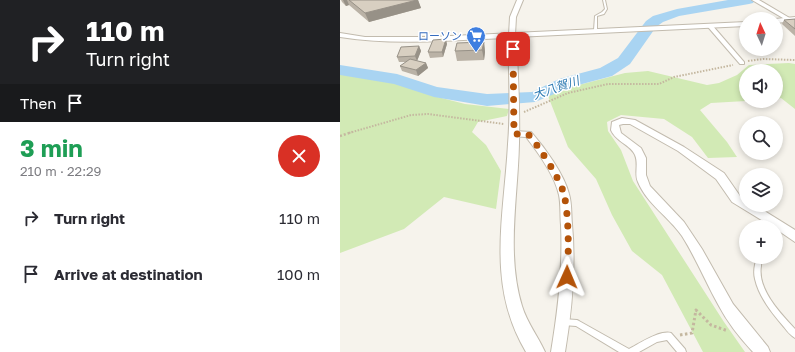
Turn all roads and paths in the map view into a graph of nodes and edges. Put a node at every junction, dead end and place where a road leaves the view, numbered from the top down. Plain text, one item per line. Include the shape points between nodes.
1 (520, 0) edge
2 (604, 0) edge
3 (755, 0) edge
4 (793, 20) edge
5 (783, 21) edge
6 (739, 24) edge
7 (710, 26) junction
8 (595, 29) dead end
9 (340, 35) edge
10 (512, 35) junction
11 (795, 60) edge
12 (742, 63) junction
13 (514, 121) junction
14 (340, 136) edge
15 (739, 201) edge
16 (756, 212) edge
17 (768, 220) edge
18 (783, 228) edge
19 (795, 237) edge
20 (757, 264) edge
21 (563, 322) junction
22 (730, 331) dead end
23 (795, 334) edge
24 (668, 336) junction
25 (536, 352) edge
26 (558, 352) edge
27 (626, 352) edge
28 (631, 352) edge
29 (682, 352) edge
30 (763, 352) edge

1 - 10 street via 514,17
2 - 8 lane via 606,10 596,16
3 - 4 street
4 - 5 street
6 - 7 street
7 - 10 street
7 - 12 street
9 - 10 street via 385,40
10 - 13 street
11 - 12 path via 763,59
12 - 13 path via 674,77 658,84 608,84 568,93
13 - 14 path via 500,124 428,114 411,115
13 - 21 street via 537,144 564,194 568,266
13 - 25 street via 508,237 509,281 516,315
15 - 30 street via 720,176 681,149 632,122 622,121 615,124 617,135 640,154 640,173 650,195 680,225 724,302
16 - 17 street
18 - 19 street
20 - 23 lane via 756,273 762,291
21 - 26 street
21 - 27 lane via 577,323
22 - 24 path via 711,325 696,310 692,333
24 - 28 lane via 656,339
24 - 29 lane

